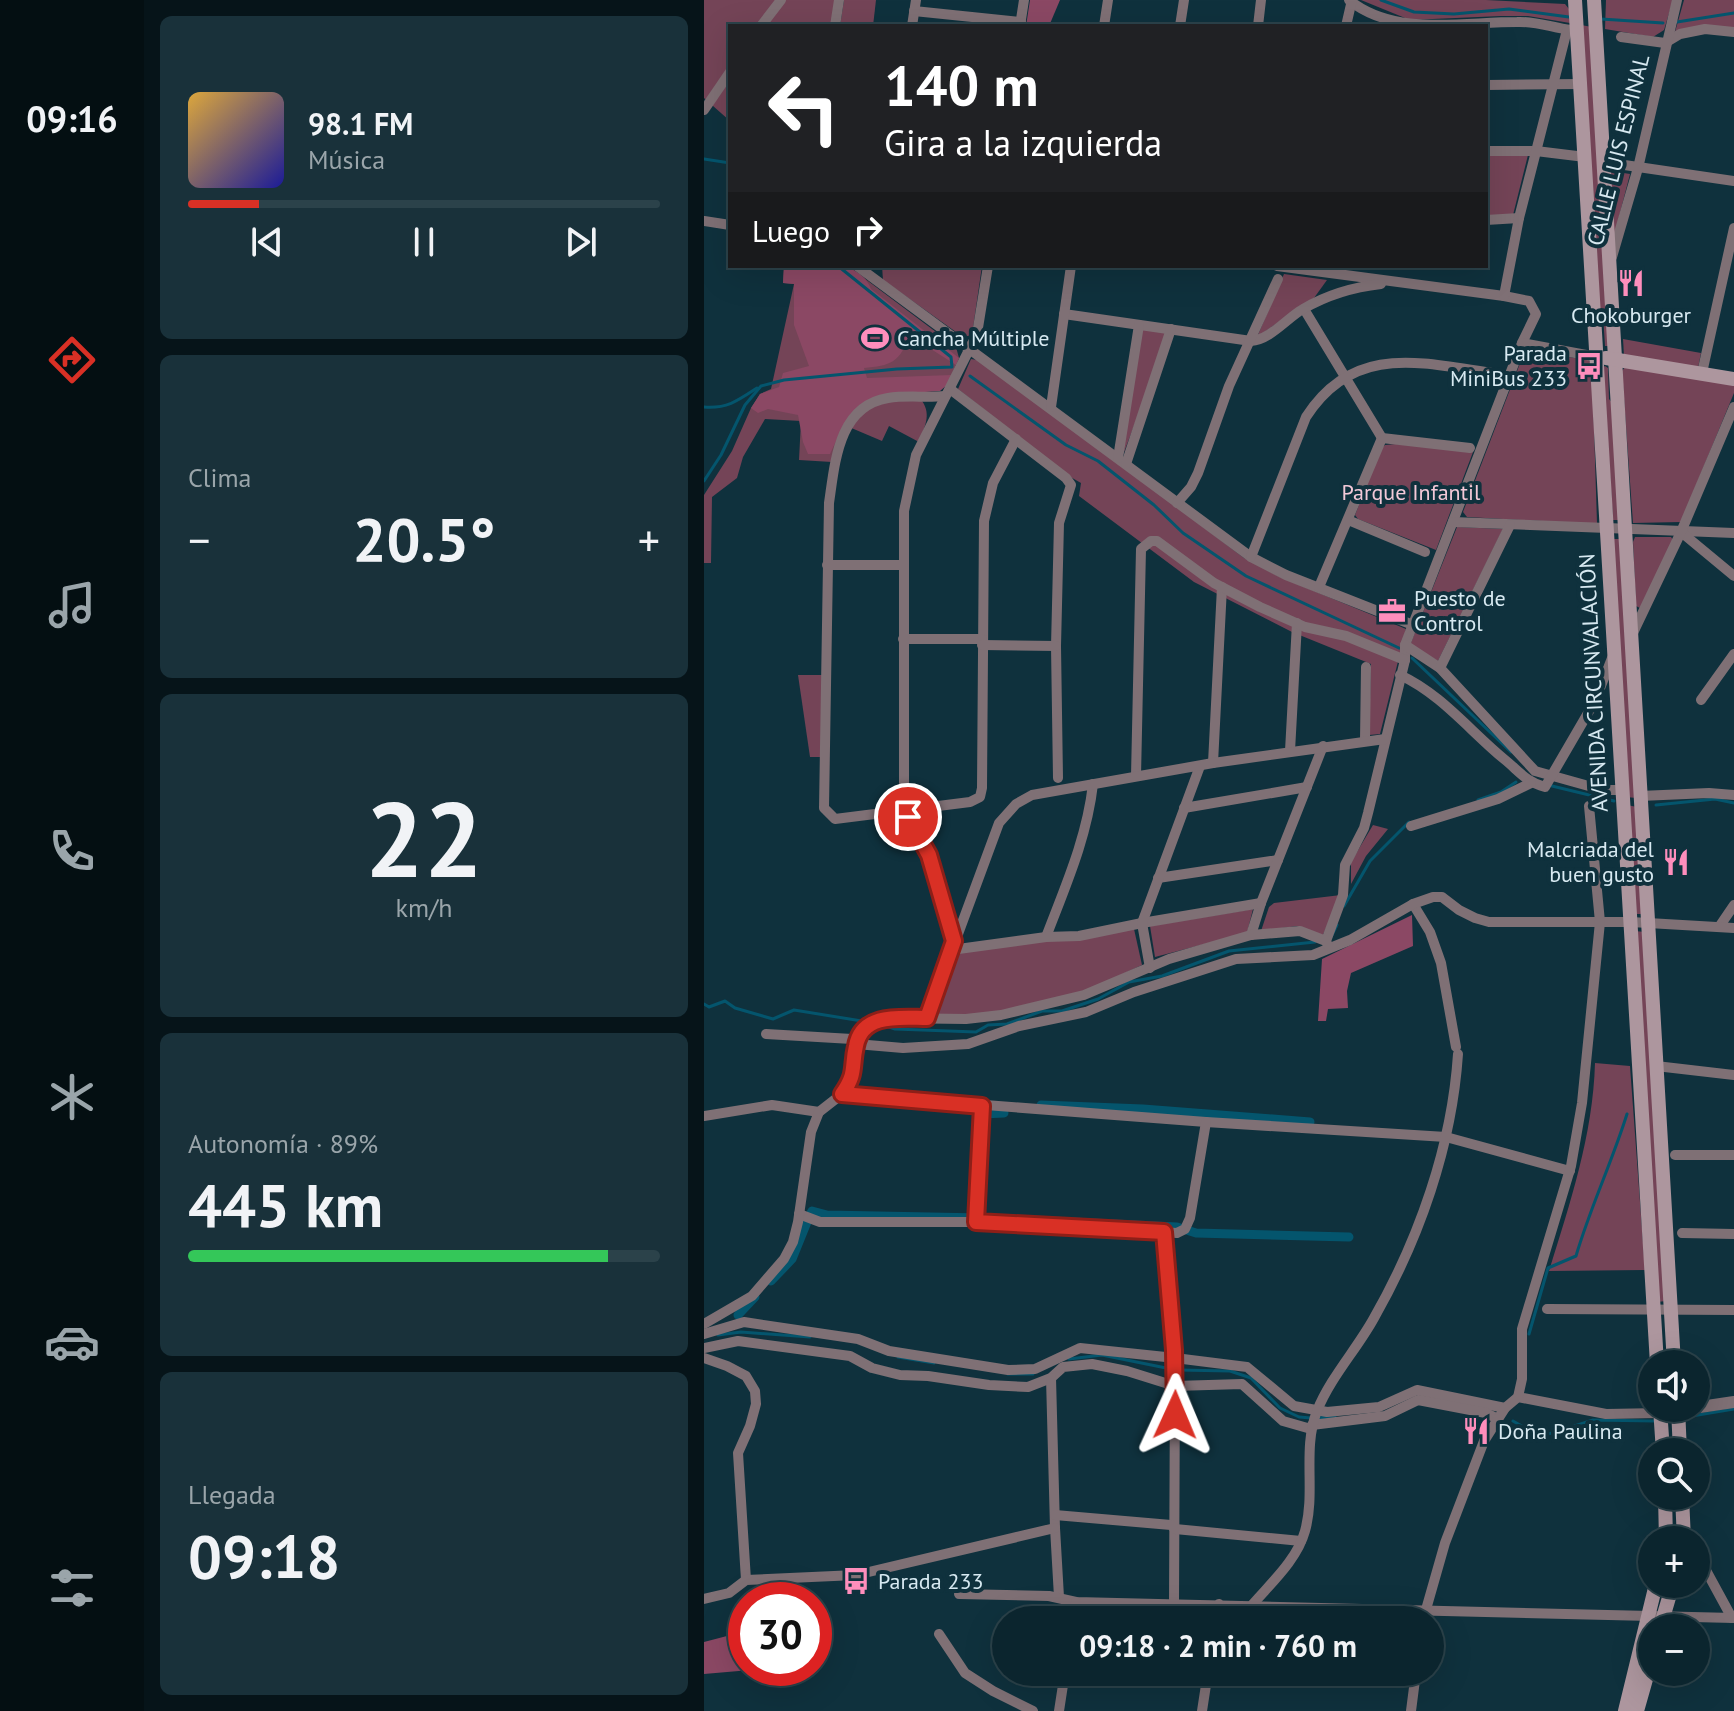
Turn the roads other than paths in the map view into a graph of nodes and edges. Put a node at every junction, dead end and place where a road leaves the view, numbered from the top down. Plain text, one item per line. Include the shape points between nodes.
1 (781, 0) edge
2 (839, 0) edge
3 (1024, 0) edge
4 (1108, 0) edge
5 (1184, 0) edge
6 (1261, 0) edge
7 (1677, 0) edge
8 (1351, 1) edge
9 (915, 5) edge
10 (1595, 5) edge
11 (1575, 19) edge
12 (763, 24) edge
13 (835, 24) edge
14 (1020, 24) edge
15 (1104, 24) edge
16 (1180, 24) edge
17 (1258, 24) edge
18 (1346, 24) edge
19 (1402, 24) edge
20 (1458, 24) edge
21 (1734, 32) edge
22 (1621, 37) dead end
23 (1665, 43) junction
24 (728, 75) edge
25 (1552, 83) junction
26 (1581, 84) junction
27 (1488, 85) edge
28 (704, 110) edge
29 (1488, 151) edge
30 (1536, 151) junction
31 (1585, 157) junction
32 (1604, 162) junction
33 (1638, 168) junction
34 (1734, 181) edge
35 (1519, 218) junction
36 (1488, 220) edge
37 (704, 221) edge
38 (728, 225) edge
39 (1734, 228) edge
40 (1610, 266) junction
41 (860, 268) edge
42 (878, 268) edge
43 (988, 268) edge
44 (1071, 268) edge
45 (1293, 268) edge
46 (1362, 268) edge
47 (1335, 275) junction
48 (877, 279) junction
49 (1278, 279) dead end
50 (1358, 283) junction
51 (1504, 296) junction
52 (1328, 297) junction
53 (1304, 309) junction
54 (1064, 314) junction
55 (1139, 325) junction
56 (1171, 329) junction
57 (1251, 341) junction
58 (1522, 343) junction
59 (970, 348) junction
60 (1597, 357) junction
61 (1614, 359) junction
62 (1702, 373) junction
63 (1499, 374) dead end
64 (1344, 377) junction
65 (1734, 379) edge
66 (947, 392) junction
67 (922, 398) junction
68 (1051, 407) junction
69 (1734, 407) edge
70 (933, 420) junction
71 (1382, 438) junction
72 (1016, 439) junction
73 (1470, 448) dead end
74 (1122, 461) junction
75 (1177, 503) junction
76 (1348, 520) junction
77 (1453, 522) junction
78 (1510, 525) junction
79 (1606, 528) junction
80 (1626, 528) junction
81 (1681, 532) junction
82 (1734, 533) edge
83 (1425, 552) dead end
84 (1251, 557) junction
85 (827, 565) junction
86 (902, 565) junction
87 (1734, 576) edge
88 (1222, 587) junction
89 (1319, 587) junction
90 (1297, 623) junction
91 (1413, 625) junction
92 (1631, 637) junction
93 (903, 639) junction
94 (982, 642) junction
95 (1405, 645) junction
96 (1056, 646) junction
97 (1614, 652) junction
98 (1734, 654) edge
99 (1405, 660) junction
100 (1366, 667) dead end
101 (1440, 668) junction
102 (1400, 675) junction
103 (1701, 700) dead end
104 (1385, 739) junction
105 (1365, 740) junction
106 (1323, 746) junction
107 (1290, 751) junction
108 (1213, 763) junction
109 (1200, 766) junction
110 (1136, 776) junction
111 (1550, 776) junction
112 (1058, 778) dead end
113 (1531, 783) junction
114 (1093, 784) junction
115 (1307, 787) junction
116 (1622, 790) junction
117 (1734, 795) edge
118 (1640, 796) junction
119 (1589, 806) dead end
120 (1184, 808) junction
121 (906, 814) junction
122 (1411, 826) dead end
123 (1278, 860) junction
124 (1158, 878) junction
125 (1261, 903) junction
126 (1413, 904) junction
127 (1734, 905) edge
128 (1600, 922) junction
129 (1631, 922) junction
130 (1142, 923) junction
131 (1648, 923) junction
132 (1719, 927) junction
133 (1734, 928) edge
134 (1251, 935) junction
135 (1046, 937) junction
136 (952, 945) junction
137 (1327, 945) junction
138 (1150, 968) junction
139 (927, 1018) junction
140 (766, 1034) dead end
141 (856, 1044) junction
142 (1656, 1066) junction
143 (1734, 1075) edge
144 (842, 1094) junction
145 (982, 1106) junction
146 (819, 1112) junction
147 (704, 1116) edge
148 (1206, 1122) junction
149 (1446, 1137) junction
150 (1675, 1155) dead end
151 (1734, 1155) edge
152 (1570, 1171) junction
153 (799, 1214) junction
154 (976, 1222) junction
155 (1164, 1232) junction
156 (1682, 1233) dead end
157 (1734, 1234) edge
158 (1547, 1309) dead end
159 (1669, 1309) junction
160 (1653, 1310) junction
161 (1734, 1310) edge
162 (704, 1324) edge
163 (704, 1334) edge
164 (704, 1348) edge
165 (1656, 1350) edge
166 (1673, 1350) edge
167 (704, 1358) edge
168 (1175, 1371) junction
169 (1051, 1378) junction
170 (1518, 1397) junction
171 (1734, 1402) edge
172 (1710, 1405) edge
173 (1505, 1408) junction
174 (1638, 1412) edge
175 (1498, 1419) junction
176 (1314, 1420) junction
177 (1055, 1515) junction
178 (1055, 1528) junction
179 (1175, 1529) junction
180 (1301, 1541) junction
181 (1710, 1577) edge
182 (746, 1580) junction
183 (959, 1594) dead end
184 (1059, 1597) junction
185 (704, 1599) edge
186 (1076, 1602) junction
187 (1174, 1604) junction
188 (1219, 1604) joint
189 (1252, 1605) junction
190 (1076, 1606) edge
191 (1271, 1606) edge
192 (1426, 1606) edge
193 (1444, 1615) edge
194 (1733, 1618) edge
195 (1638, 1619) edge
196 (1710, 1619) edge
197 (939, 1634) dead end
198 (1638, 1675) edge
199 (1063, 1686) edge
200 (1206, 1686) edge
201 (1414, 1686) edge
202 (1644, 1686) edge
203 (1033, 1711) edge
204 (1059, 1711) edge
205 (1202, 1711) edge
206 (1411, 1711) edge
207 (1625, 1711) edge
208 (1637, 1711) edge

1 - 12 street
2 - 13 street
3 - 14 street
4 - 15 street
5 - 16 street
6 - 17 street
7 - 23 street, CALLE LUIS ESPINAL
8 - 18 street
8 - 19 street
9 - 14 street
10 - 32 main road, AVENIDA CIRCUNVALACIÓN
11 - 20 street
11 - 25 street
11 - 26 main road, AVENIDA CIRCUNVALACIÓN
21 - 23 street via 1705,29
22 - 23 street
23 - 33 street, CALLE LUIS ESPINAL
24 - 28 street
25 - 26 street
25 - 27 street
25 - 30 street
26 - 31 main road, AVENIDA CIRCUNVALACIÓN
29 - 30 street
30 - 31 street
30 - 35 street
31 - 60 main road, AVENIDA CIRCUNVALACIÓN
32 - 33 street
32 - 40 main road, AVENIDA CIRCUNVALACIÓN
33 - 34 street
33 - 40 street, CALLE LUIS ESPINAL
35 - 36 street
35 - 51 street
37 - 38 street
39 - 62 street
40 - 61 main road, AVENIDA CIRCUNVALACIÓN
41 - 48 street
42 - 48 street
43 - 59 street
44 - 54 street
45 - 47 street
46 - 50 street
47 - 50 street
47 - 52 street
48 - 59 street
49 - 57 street
50 - 51 street
50 - 52 street
51 - 58 street via 1529,301 1534,308
52 - 53 street
53 - 57 street via 1261,340
53 - 64 street
54 - 55 street
54 - 68 street
55 - 56 street
55 - 74 street
56 - 57 street
56 - 74 street
57 - 75 street via 1198,473
58 - 60 street
58 - 77 street
59 - 66 street
59 - 68 street
60 - 61 main road
60 - 79 main road, AVENIDA CIRCUNVALACIÓN
61 - 62 main road
61 - 80 main road, AVENIDA CIRCUNVALACIÓN
62 - 65 main road
63 - 64 street via 1411,362 1388,363
64 - 71 street
64 - 84 street via 1319,396 1306,417
66 - 67 street
66 - 70 street
66 - 72 street
67 - 70 street
67 - 85 street via 878,401 847,425 833,471
68 - 74 street
69 - 81 street
70 - 86 street via 916,455 904,511
71 - 73 street
71 - 76 street
72 - 94 street via 993,483 984,521
72 - 96 street via 1071,485 1059,523
74 - 75 street
75 - 84 street
76 - 83 street
76 - 89 street
77 - 78 street
77 - 91 street
78 - 79 street
78 - 101 street
79 - 80 street
79 - 97 main road, AVENIDA CIRCUNVALACIÓN
80 - 81 street
80 - 92 main road, AVENIDA CIRCUNVALACIÓN
81 - 82 street
81 - 87 street
81 - 92 street
84 - 89 street
85 - 86 street
85 - 121 street via 824,808 835,819
86 - 93 street
88 - 90 street
88 - 108 street
88 - 110 street via 1157,541 1141,549
89 - 91 street
90 - 99 street
90 - 107 street
91 - 95 street
92 - 118 main road, AVENIDA CIRCUNVALACIÓN
93 - 94 street
93 - 121 street
94 - 96 street
94 - 121 street via 980,797
95 - 99 street
95 - 101 street
96 - 112 street
97 - 111 street via 1595,701
97 - 116 main road, AVENIDA CIRCUNVALACIÓN
98 - 103 street
99 - 102 street
100 - 105 street
101 - 111 street via 1535,771
102 - 104 street
102 - 113 street via 1441,701
104 - 105 street
104 - 137 street via 1364,828 1345,865 1343,895
105 - 106 street
106 - 107 street
106 - 115 street
107 - 108 street
108 - 109 street
109 - 110 street
109 - 120 street
110 - 114 street
111 - 113 street via 1545,787
111 - 116 street
113 - 122 street
114 - 135 street via 1080,845
114 - 136 street via 1032,795 999,823
115 - 120 street
115 - 123 street
116 - 129 main road, AVENIDA CIRCUNVALACIÓN
117 - 118 street
118 - 131 main road, AVENIDA CIRCUNVALACIÓN
119 - 128 street
120 - 124 street
121 - 136 street via 929,855
123 - 124 street
123 - 125 street
124 - 130 street
125 - 130 street
125 - 134 street
126 - 128 street via 1442,897 1489,922
126 - 137 street via 1350,940
126 - 149 street via 1441,963 1457,1051
127 - 132 street
128 - 129 street
128 - 152 street
129 - 131 street
129 - 160 main road, AVENIDA CIRCUNVALACIÓN
130 - 135 street
130 - 138 street
131 - 132 street
131 - 142 main road, AVENIDA CIRCUNVALACIÓN
132 - 133 street
134 - 137 street via 1300,931
134 - 138 street
135 - 136 street
136 - 139 street
137 - 141 street via 1313,955 1236,959 1086,1012 1019,1026 968,1044
138 - 139 street via 1084,995 1001,1015
139 - 141 street via 873,1022
140 - 141 street via 852,1039
141 - 144 street via 855,1067
142 - 143 street
142 - 159 main road, AVENIDA CIRCUNVALACIÓN
144 - 145 street
144 - 146 street
145 - 148 street
145 - 154 street
146 - 147 street via 772,1105
146 - 153 street via 811,1132
148 - 149 street
148 - 155 street via 1190,1218 1185,1229
149 - 152 street
149 - 176 street via 1402,1264
150 - 151 street
152 - 170 street via 1522,1329
153 - 154 street via 820,1222
153 - 162 street via 784,1259 752,1296
154 - 155 street
155 - 168 street
156 - 157 street
158 - 160 street
159 - 160 street
159 - 161 street
159 - 166 main road, AVENIDA CIRCUNVALACIÓN
160 - 165 main road, AVENIDA CIRCUNVALACIÓN
163 - 168 street via 744,1322 1008,1370 1035,1369 1080,1348
164 - 169 street via 738,1341 850,1356 900,1375 989,1385 1028,1387
167 - 182 street via 746,1376 755,1391 750,1426 738,1453
168 - 169 street via 1127,1371 1092,1364 1063,1367
168 - 176 street via 1242,1384 1283,1421
168 - 176 street via 1247,1367
168 - 179 street
169 - 177 street
170 - 173 street
170 - 174 street via 1606,1414
171 - 172 street
173 - 175 street
173 - 176 street via 1417,1390 1379,1407 1327,1412
175 - 176 street via 1418,1400 1385,1416
175 - 192 street via 1478,1455
176 - 180 street via 1308,1517
177 - 178 street
177 - 179 street
178 - 182 street via 856,1575
178 - 184 street
179 - 180 street
179 - 187 street
180 - 189 street
181 - 194 street
182 - 185 street via 729,1593
183 - 184 street
184 - 186 street
186 - 187 street
186 - 190 street
187 - 188 street
188 - 189 street
189 - 191 street
193 - 195 street
194 - 196 street
197 - 203 street via 965,1673
198 - 207 main road
199 - 204 street
200 - 205 street
201 - 206 street
202 - 208 main road

